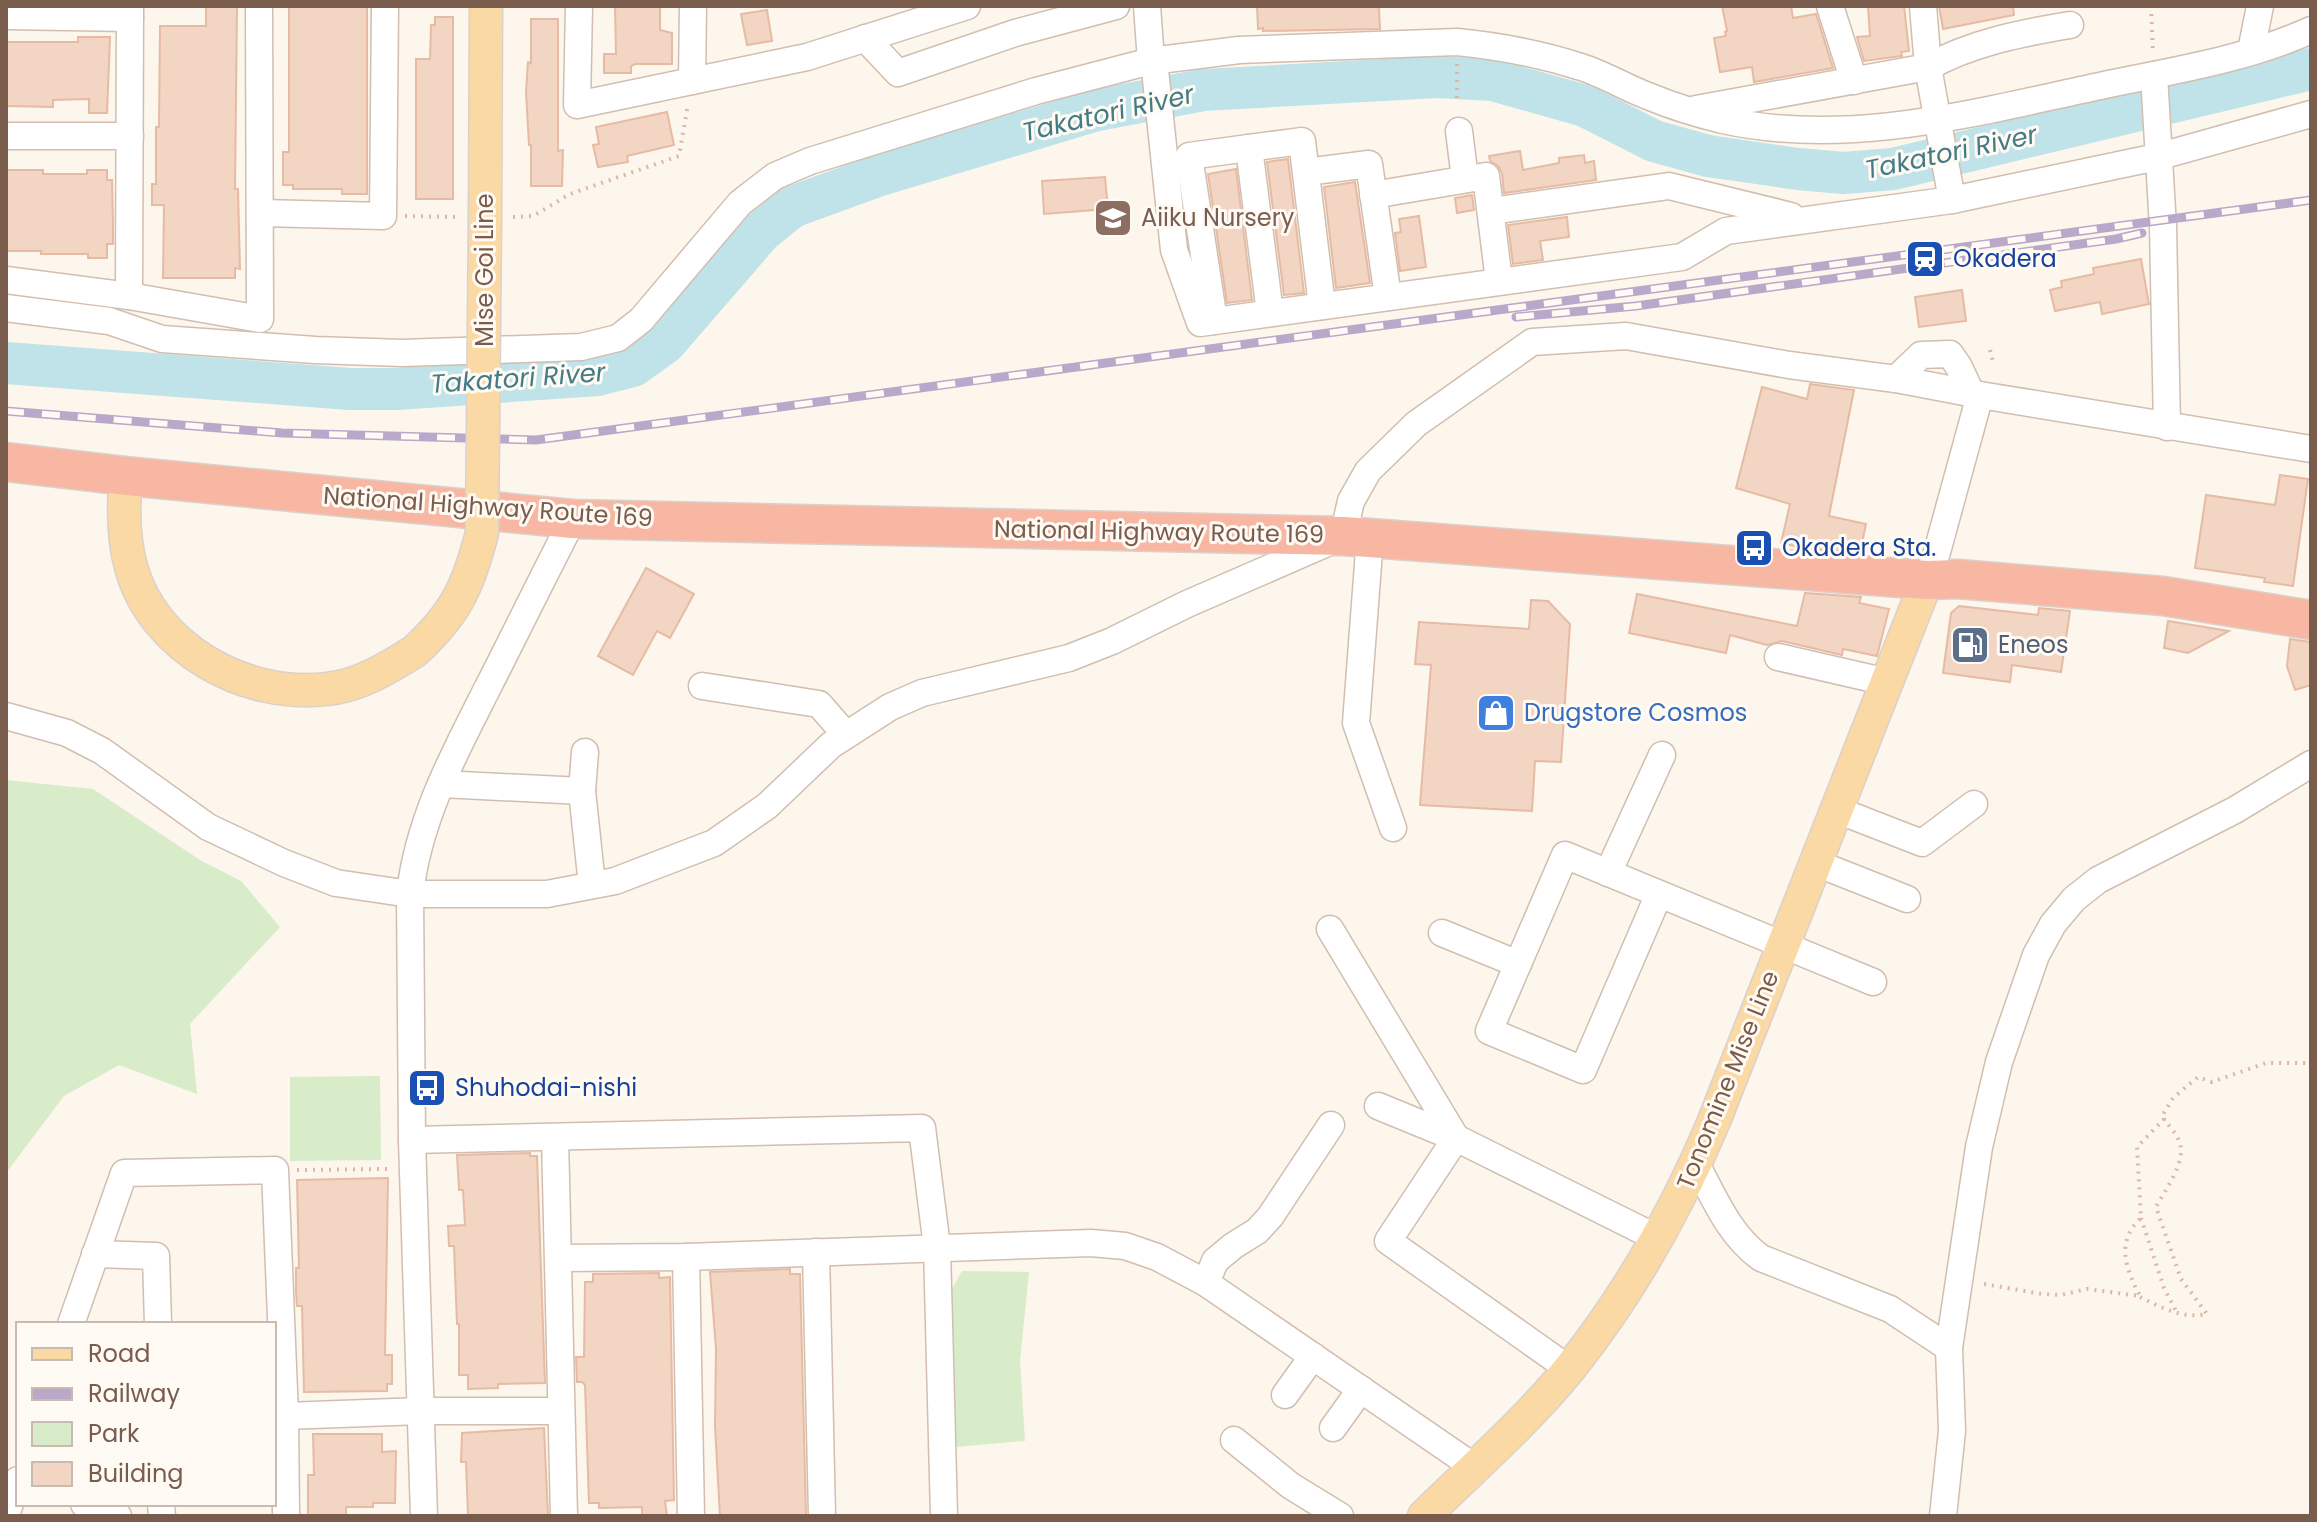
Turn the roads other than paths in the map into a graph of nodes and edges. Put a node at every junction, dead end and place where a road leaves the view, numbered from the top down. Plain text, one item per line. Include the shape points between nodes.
1 (259, 6) edge
2 (385, 6) edge
3 (486, 6) edge
4 (579, 6) edge
5 (693, 6) edge
6 (967, 6) edge
7 (1116, 6) edge
8 (1147, 6) edge
9 (1830, 6) edge
10 (1923, 6) edge
11 (2260, 6) edge
12 (1082, 10) edge
13 (130, 12) edge
14 (6, 16) edge
15 (2070, 25) dead end
16 (2311, 30) edge
17 (865, 38) junction
18 (2251, 51) junction
19 (1153, 65) junction
20 (1928, 67) junction
21 (2154, 79) junction
22 (692, 81) junction
23 (1854, 81) junction
24 (1690, 110) junction
25 (2311, 114) edge
26 (1939, 126) junction
27 (1459, 131) dead end
28 (6, 136) edge
29 (130, 136) junction
30 (1249, 148) junction
31 (2157, 148) junction
32 (1306, 172) junction
33 (1465, 179) junction
34 (1373, 195) junction
35 (1952, 195) junction
36 (1491, 211) junction
37 (261, 213) junction
38 (1806, 220) junction
39 (6, 280) edge
40 (1499, 281) junction
41 (129, 296) junction
42 (1388, 297) junction
43 (1322, 306) junction
44 (6, 308) edge
45 (1270, 313) junction
46 (1214, 321) junction
47 (1976, 394) junction
48 (2167, 427) junction
49 (2311, 449) edge
50 (6, 462) edge
51 (126, 476) junction
52 (573, 519) junction
53 (1356, 537) junction
54 (1927, 580) junction
55 (2311, 620) edge
56 (1778, 657) dead end
57 (1887, 682) junction
58 (702, 686) dead end
59 (6, 716) edge
60 (846, 735) junction
61 (585, 752) dead end
62 (1662, 755) dead end
63 (2311, 764) edge
64 (441, 784) junction
65 (582, 791) junction
66 (1974, 804) dead end
67 (1837, 810) junction
68 (1393, 828) dead end
69 (1816, 863) junction
70 (1608, 873) junction
71 (592, 885) junction
72 (410, 894) junction
73 (1659, 894) junction
74 (1907, 899) dead end
75 (1330, 929) dead end
76 (1442, 933) dead end
77 (1783, 946) junction
78 (1518, 964) junction
79 (1873, 982) dead end
80 (1378, 1106) dead end
81 (1331, 1125) dead end
82 (555, 1138) junction
83 (1456, 1138) junction
84 (412, 1140) junction
85 (1696, 1164) junction
86 (1657, 1238) junction
87 (937, 1247) junction
88 (816, 1252) junction
89 (95, 1254) junction
90 (686, 1257) junction
91 (559, 1258) junction
92 (1206, 1283) junction
93 (72, 1322) edge
94 (158, 1322) edge
95 (1949, 1348) junction
96 (1313, 1356) junction
97 (1569, 1369) junction
98 (1361, 1389) junction
99 (1285, 1395) dead end
100 (421, 1411) junction
101 (560, 1411) junction
102 (285, 1416) junction
103 (1333, 1428) dead end
104 (1234, 1440) dead end
105 (1474, 1467) junction
106 (16, 1486) edge
107 (90, 1506) edge
108 (1437, 1512) edge
109 (6, 1515) edge
110 (118, 1516) edge
111 (286, 1516) edge
112 (424, 1516) edge
113 (564, 1516) edge
114 (691, 1516) edge
115 (822, 1516) edge
116 (944, 1516) edge
117 (1340, 1516) edge
118 (1943, 1516) edge

1 - 37 street
2 - 37 street via 383,216
3 - 51 main road, Mise Goi Line, bridge via 482,533 460,600 439,628 415,651 361,681 327,689 296,690 228,674 195,657 154,616 131,568 123,507
4 - 22 street via 577,105
5 - 22 street
6 - 17 street
7 - 12 street
8 - 19 street
9 - 23 street
10 - 20 street
11 - 18 street
12 - 17 street via 898,73
13 - 14 street
13 - 29 street
15 - 20 street via 2018,34 1949,55
16 - 18 street
17 - 22 street via 807,57
18 - 21 street
19 - 24 street via 1239,50 1457,42 1583,67
19 - 44 street via 1021,95 775,176 740,203 641,320 618,338 581,347 315,350 162,339 109,321
19 - 46 street via 1174,250 1200,323
20 - 23 street
20 - 26 street
21 - 26 street
21 - 31 street
23 - 24 street
24 - 26 street via 1781,130
25 - 31 street
26 - 35 street
27 - 33 street
28 - 29 street
29 - 41 street
30 - 32 street via 1302,141
30 - 45 street
30 - 46 street via 1189,156
31 - 35 street
31 - 48 street
32 - 34 street via 1369,164
32 - 43 street
33 - 34 street
33 - 36 street via 1486,176
34 - 42 street
35 - 38 street
36 - 38 street via 1669,186
36 - 40 street
37 - 41 street via 260,319
38 - 40 street via 1726,231 1682,257
39 - 41 street
40 - 42 street
42 - 43 street
43 - 45 street
45 - 46 street
47 - 48 street
47 - 53 street via 1626,336 1532,342 1416,424 1368,471 1351,501
47 - 54 street
48 - 49 street
50 - 51 highway, National Highway Route 169
51 - 52 highway, National Highway Route 169
52 - 53 highway, National Highway Route 169
52 - 64 street
53 - 54 highway, National Highway Route 169
53 - 60 street via 1069,658 922,693
53 - 68 street via 1356,723
54 - 55 highway, National Highway Route 169 via 2163,596
54 - 57 main road, Tonomine Mise Line
56 - 57 street
57 - 67 main road, Tonomine Mise Line
58 - 60 street via 819,704
59 - 72 street via 67,733 102,751 208,827 284,863 336,883
60 - 71 street via 767,806 714,843
61 - 65 street
62 - 70 street
63 - 95 street via 2235,810 2098,880 2053,924 2036,955 1999,1062 1979,1147
64 - 65 street
64 - 72 street via 423,830
65 - 71 street
66 - 67 street via 1922,843
67 - 69 main road, Tonomine Mise Line
69 - 74 street
69 - 77 main road, Tonomine Mise Line
70 - 73 street
70 - 78 street via 1565,855
71 - 72 street via 547,894
72 - 84 street
73 - 77 street
73 - 78 street via 1583,1070 1489,1031
75 - 83 street
76 - 78 street
77 - 79 street
77 - 85 main road, Tonomine Mise Line
80 - 83 street
81 - 92 street via 1270,1217 1215,1261
82 - 84 street
82 - 87 street via 922,1128
82 - 91 street
83 - 86 street
83 - 97 street via 1388,1241
84 - 100 street
85 - 86 main road, Tonomine Mise Line
85 - 95 street via 1743,1245 1761,1258 1890,1309
86 - 97 main road, Tonomine Mise Line
87 - 88 street
87 - 92 street via 1125,1246
87 - 116 street
88 - 90 street
88 - 115 street
89 - 93 street
89 - 94 street via 156,1256
89 - 102 street via 124,1173 275,1170
90 - 91 street
90 - 114 street
91 - 101 street
92 - 96 street
95 - 118 street via 1952,1431
96 - 98 street
96 - 99 street
97 - 105 main road, Tonomine Mise Line
98 - 103 street
98 - 105 street
100 - 101 street
100 - 102 street
100 - 112 street
101 - 113 street
102 - 111 street
104 - 117 street via 1291,1486
105 - 108 main road, Tonomine Mise Line
106 - 109 street
107 - 110 street

